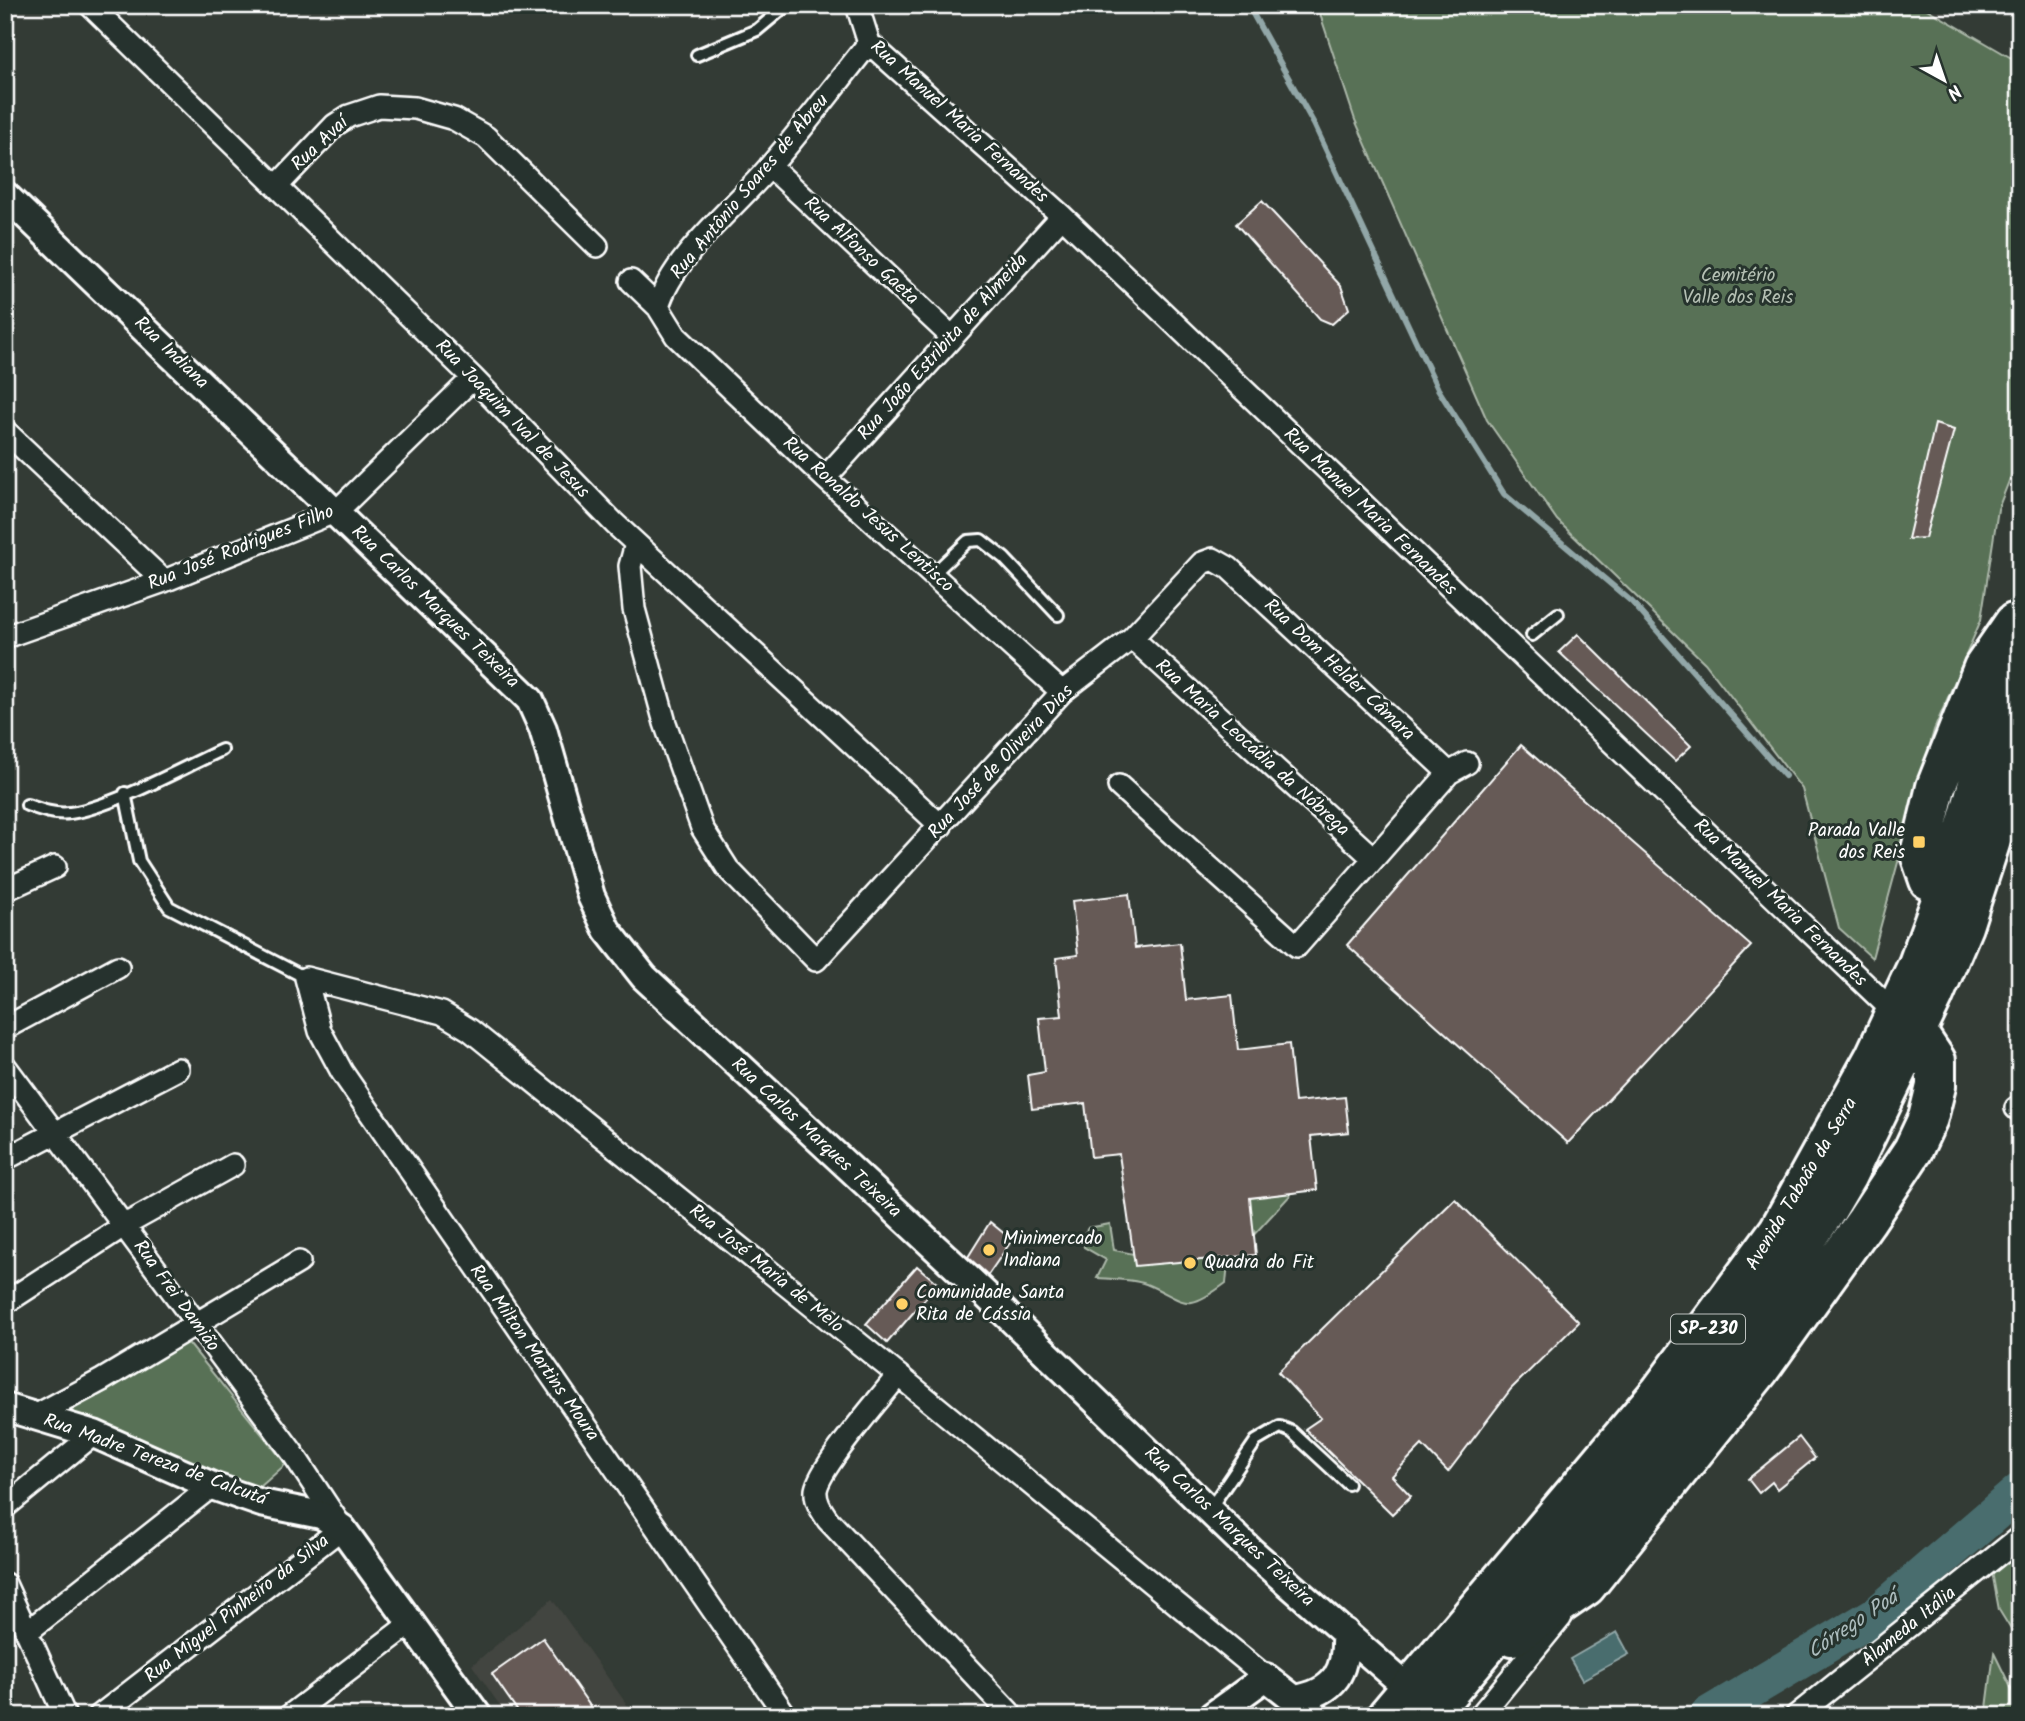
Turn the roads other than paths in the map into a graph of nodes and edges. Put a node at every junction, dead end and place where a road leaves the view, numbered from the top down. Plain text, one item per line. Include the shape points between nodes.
1 (90, 5) edge
2 (787, 5) edge
3 (857, 5) edge
4 (869, 43) junction
5 (697, 55) dead end
6 (771, 166) junction
7 (277, 186) junction
8 (5, 195) edge
9 (1062, 216) junction
10 (597, 246) dead end
11 (631, 281) dead end
12 (658, 307) junction
13 (951, 336) junction
14 (473, 378) junction
15 (5, 431) edge
16 (825, 478) junction
17 (337, 511) junction
18 (636, 544) junction
19 (1229, 568) joint
20 (932, 575) junction
21 (164, 581) junction
22 (1558, 614) dead end
23 (2020, 614) edge
24 (1058, 615) dead end
25 (1532, 635) dead end
26 (2020, 636) edge
27 (5, 637) edge
28 (1132, 638) junction
29 (1062, 692) junction
30 (2020, 737) edge
31 (222, 750) dead end
32 (1119, 786) dead end
33 (125, 793) junction
34 (27, 805) dead end
35 (942, 826) junction
36 (1372, 857) junction
37 (55, 867) dead end
38 (5, 890) edge
39 (1960, 893) junction
40 (118, 967) dead end
41 (306, 978) junction
42 (1906, 1022) junction
43 (5, 1028) edge
44 (5, 1066) edge
45 (178, 1069) dead end
46 (55, 1130) junction
47 (5, 1159) edge
48 (233, 1165) dead end
49 (125, 1225) junction
50 (299, 1262) dead end
51 (5, 1303) edge
52 (194, 1323) junction
53 (898, 1375) junction
54 (5, 1407) edge
55 (35, 1416) junction
56 (94, 1434) junction
57 (1348, 1484) dead end
58 (212, 1486) junction
59 (5, 1507) edge
60 (1209, 1511) junction
61 (342, 1528) junction
62 (2020, 1537) edge
63 (5, 1584) edge
64 (1586, 1586) junction
65 (411, 1623) junction
66 (27, 1632) junction
67 (1345, 1632) junction
68 (1474, 1663) junction
69 (1266, 1677) junction
70 (1296, 1699) junction
71 (1408, 1707) edge
72 (1009, 1712) dead end
73 (1487, 1713) edge
74 (65, 1716) edge
75 (99, 1716) edge
76 (289, 1716) edge
77 (478, 1716) edge
78 (786, 1716) edge
79 (1212, 1716) edge
80 (1315, 1716) edge
81 (1796, 1716) edge

1 - 7 street, Rua Joaquim Ival de Jesus
2 - 5 lane via 757,30
3 - 4 street, Rua Manuel Maria Fernandes
4 - 6 street, Rua Antônio Soares de Abreu
4 - 9 street, Rua Manuel Maria Fernandes
6 - 12 street, Rua Antônio Soares de Abreu via 682,262
6 - 13 street, Rua Alfonso Gaeta
7 - 10 street, Rua Avaí via 349,116 379,106 415,108 454,119 486,137
7 - 14 street, Rua Joaquim Ival de Jesus
8 - 17 street, Rua Indiana
9 - 13 street, Rua João Estribita de Almeida
9 - 42 street, Rua Manuel Maria Fernandes via 1543,688
11 - 12 street
12 - 16 street, Rua Ronaldo Jesus Lentisco via 676,336
13 - 16 street, Rua João Estribita de Almeida
14 - 17 street, Rua José Rodrigues Filho
14 - 18 street, Rua Joaquim Ival de Jesus
15 - 21 street
16 - 20 street, Rua Ronaldo Jesus Lentisco
17 - 21 street, Rua José Rodrigues Filho
17 - 60 street, Rua Carlos Marques Teixeira via 530,700 543,729 591,896 626,958
18 - 35 street, Rua Joaquim Ival de Jesus
18 - 35 street, Rua José de Oliveira Dias via 630,566 634,610 665,723 702,828 729,869 816,960
19 - 28 street, Rua José de Oliveira Dias via 1213,559 1202,563
19 - 36 street, Rua Dom Helder Câmara via 1458,768
20 - 24 lane via 968,541 981,540
20 - 29 street, Rua Ronaldo Jesus Lentisco
21 - 27 street, Rua José Rodrigues Filho
22 - 25 lane
23 - 39 highway via 1983,668 1936,787 1920,854 1929,880
26 - 39 highway, Avenida Taboão da Serra / SP-230
28 - 29 street, Rua José de Oliveira Dias
28 - 36 street, Rua Maria Leocádia da Nóbrega
29 - 35 street, Rua José de Oliveira Dias
30 - 39 highway, Avenida Taboão da Serra
31 - 33 lane
32 - 36 street via 1297,946
33 - 34 lane via 68,813 49,813
33 - 41 lane, Rua José Maria de Melo via 139,861 169,907
37 - 38 street
39 - 42 highway, Avenida Taboão da Serra / SP-230 via 1918,964
39 - 42 highway, Avenida Taboão da Serra / SP-230 via 1933,997
40 - 43 street
41 - 53 street, Rua José Maria de Melo via 442,1013 470,1030
41 - 78 street, Rua Milton Martins Moura via 320,1031 342,1072
42 - 64 highway via 1936,1061 1937,1086 1913,1150 1760,1369
42 - 68 highway, Avenida Taboão da Serra / SP-230 via 1847,1175 1808,1238 1710,1380
42 - 71 highway, Avenida Taboão da Serra / SP-230 via 1779,1230 1726,1306
44 - 46 street, Rua Frei Damião
45 - 46 street
46 - 47 street
46 - 49 street, Rua Frei Damião
48 - 49 street
49 - 51 street
49 - 52 street, Rua Frei Damião
50 - 52 street
52 - 55 street
52 - 61 street, Rua Frei Damião via 292,1452
53 - 69 street, Rua José Maria de Melo
53 - 72 street via 827,1468 816,1489 817,1502 828,1520
54 - 55 street, Rua Madre Tereza de Calcutá
55 - 56 street, Rua Madre Tereza de Calcutá
56 - 58 street, Rua Madre Tereza de Calcutá
56 - 59 street
57 - 60 lane via 1292,1432 1280,1427 1256,1441
58 - 61 street, Rua Madre Tereza de Calcutá via 261,1503 321,1515
58 - 66 street
60 - 67 street, Rua Carlos Marques Teixeira
61 - 65 street
61 - 75 street, Rua Miguel Pinheiro da Silva
62 - 81 street, Alameda Itália
63 - 66 street
64 - 68 highway
64 - 73 street
65 - 76 street
65 - 77 street
66 - 74 street
67 - 70 street via 1346,1655 1340,1673 1316,1695
67 - 71 street, Rua Carlos Marques Teixeira via 1384,1670
68 - 71 highway, Avenida Taboão da Serra / SP-230
69 - 70 street, Rua José Maria de Melo
69 - 79 street
70 - 80 street, Rua José Maria de Melo

